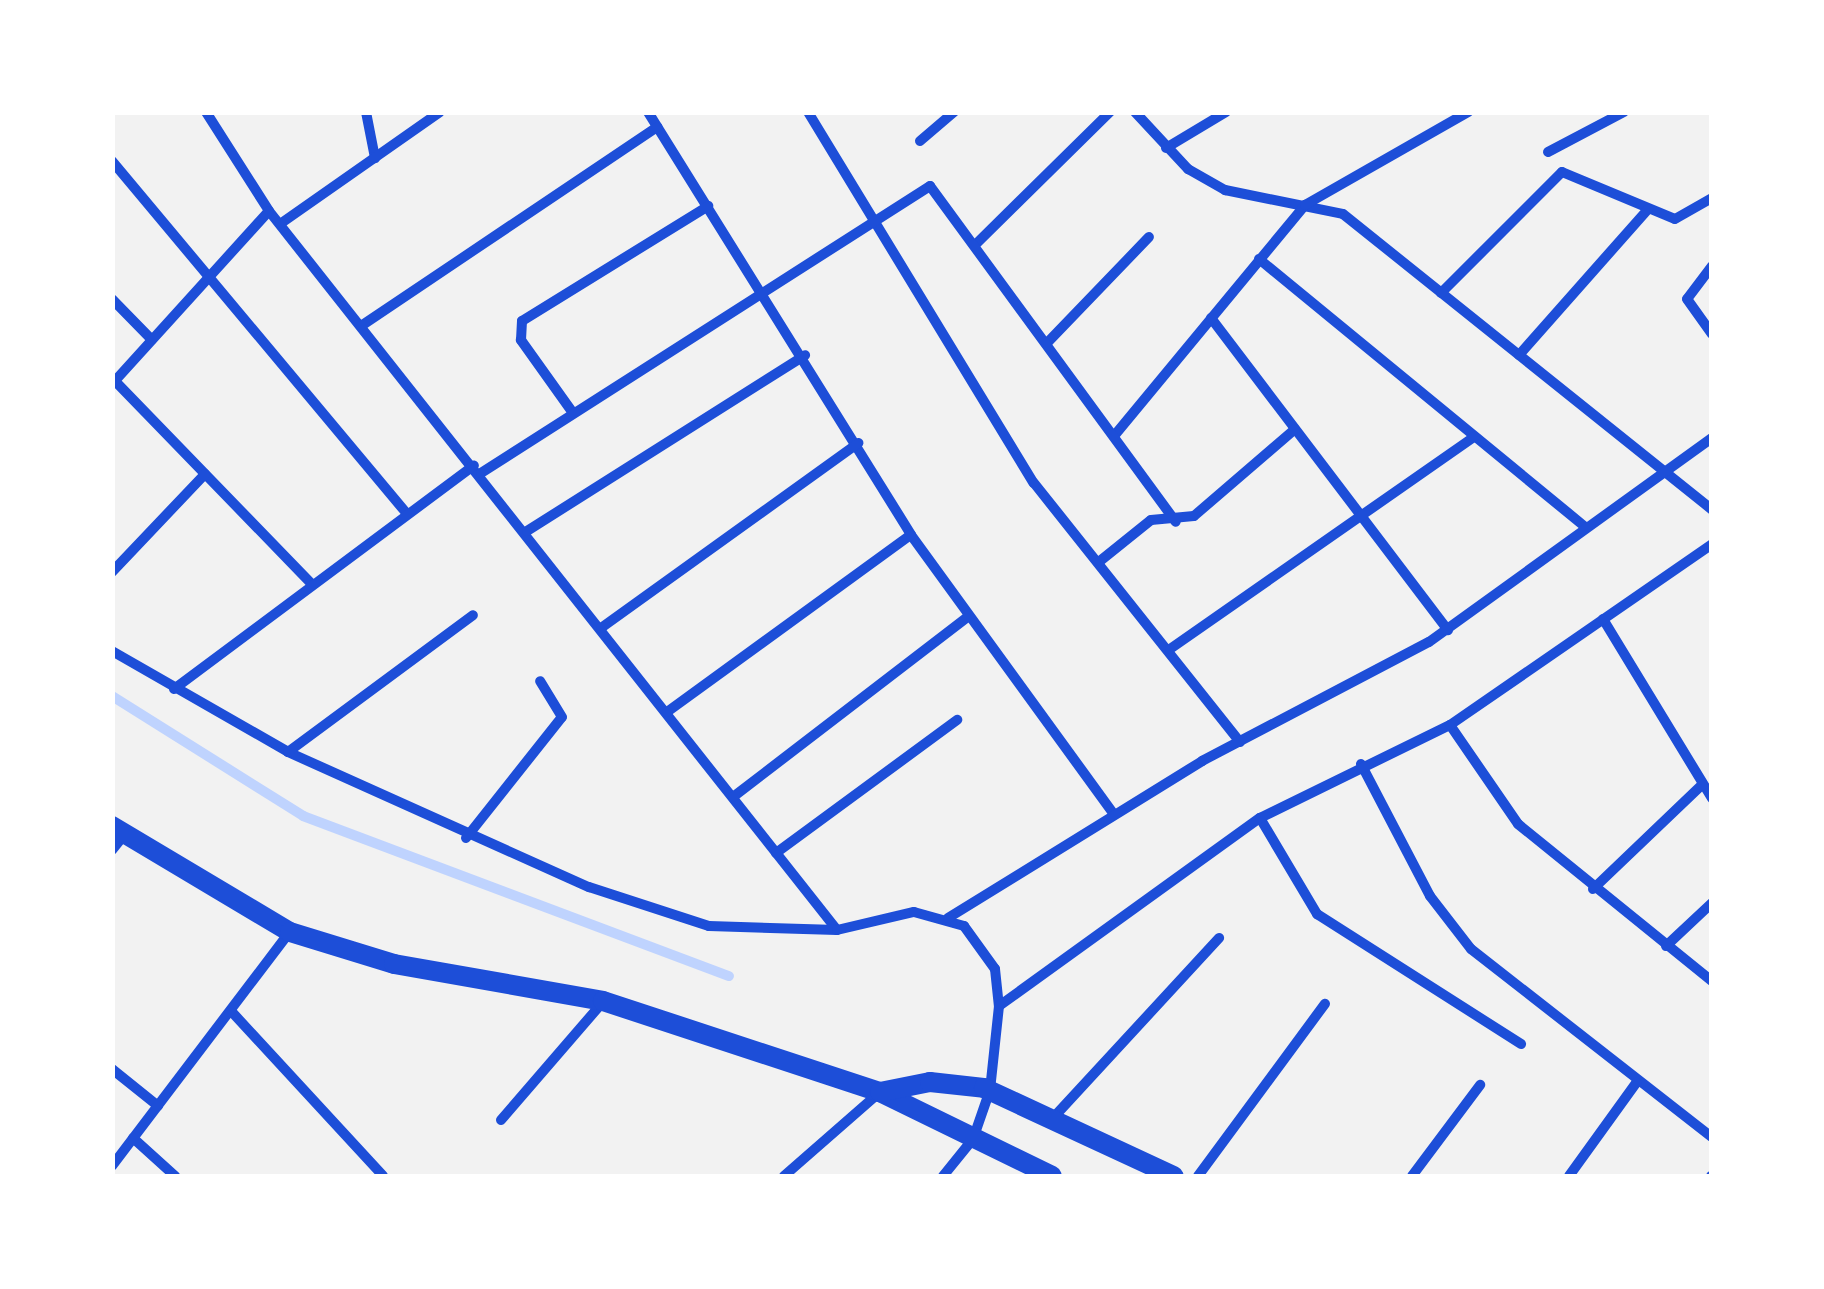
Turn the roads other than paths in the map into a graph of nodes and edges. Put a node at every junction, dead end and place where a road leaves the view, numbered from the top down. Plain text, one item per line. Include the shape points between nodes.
1 (206, 112) edge
2 (366, 112) edge
3 (440, 112) edge
4 (648, 112) edge
5 (808, 112) edge
6 (954, 112) edge
7 (1110, 112) edge
8 (1135, 112) edge
9 (1226, 112) edge
10 (1468, 112) edge
11 (1624, 112) edge
12 (657, 128) junction
13 (920, 141) dead end
14 (1166, 148) junction
15 (1548, 152) dead end
16 (375, 158) junction
17 (112, 161) edge
18 (1712, 198) edge
19 (1305, 205) junction
20 (708, 206) junction
21 (1648, 209) junction
22 (269, 211) junction
23 (874, 220) junction
24 (280, 224) junction
25 (1149, 237) dead end
26 (977, 243) junction
27 (1259, 259) junction
28 (1712, 266) edge
29 (206, 281) junction
30 (764, 291) junction
31 (1441, 293) junction
32 (112, 298) edge
33 (1211, 318) junction
34 (361, 326) junction
35 (1712, 334) edge
36 (152, 340) junction
37 (1048, 342) junction
38 (805, 354) junction
39 (1519, 355) junction
40 (114, 382) edge
41 (573, 414) junction
42 (1295, 429) junction
43 (1114, 436) junction
44 (1474, 437) junction
45 (1712, 438) edge
46 (858, 443) junction
47 (478, 469) junction
48 (1665, 472) junction
49 (205, 474) junction
50 (1712, 510) edge
51 (407, 514) junction
52 (1362, 516) junction
53 (1176, 522) junction
54 (1586, 528) junction
55 (526, 531) junction
56 (910, 535) junction
57 (1709, 551) edge
58 (1100, 561) junction
59 (112, 572) edge
60 (312, 584) junction
61 (473, 614) dead end
62 (966, 618) junction
63 (1603, 619) junction
64 (602, 628) junction
65 (1448, 630) junction
66 (1170, 649) junction
67 (112, 651) edge
68 (540, 681) dead end
69 (174, 689) junction
70 (667, 712) junction
71 (956, 720) dead end
72 (1450, 726) junction
73 (1240, 742) junction
74 (288, 752) junction
75 (1361, 764) junction
76 (1702, 784) junction
77 (733, 797) junction
78 (1712, 798) edge
79 (1114, 814) junction
80 (1260, 818) junction
81 (117, 837) edge
82 (466, 838) junction
83 (776, 853) junction
84 (1593, 889) junction
85 (1712, 903) edge
86 (948, 918) junction
87 (837, 930) junction
88 (290, 932) junction
89 (1220, 938) dead end
90 (1666, 946) junction
91 (1712, 981) edge
92 (603, 1002) junction
93 (1325, 1004) dead end
94 (999, 1006) junction
95 (231, 1011) junction
96 (1521, 1044) dead end
97 (112, 1069) edge
98 (1636, 1083) junction
99 (1480, 1086) dead end
100 (990, 1090) junction
101 (880, 1092) junction
102 (158, 1106) junction
103 (1053, 1118) junction
104 (501, 1120) dead end
105 (1712, 1136) edge
106 (133, 1138) junction
107 (973, 1140) junction
108 (112, 1166) edge
109 (175, 1176) edge
110 (383, 1176) edge
111 (784, 1176) edge
112 (942, 1176) edge
113 (1052, 1176) edge
114 (1174, 1176) edge
115 (1198, 1176) edge
116 (1412, 1176) edge
117 (1569, 1176) edge

1 - 22 street
2 - 16 street
3 - 16 street
4 - 12 street
5 - 23 street
6 - 13 street
7 - 26 street
8 - 14 street
9 - 14 street
10 - 19 street
11 - 15 street
12 - 20 street
12 - 34 street
14 - 19 street via 1225,190
16 - 24 street
17 - 29 street
18 - 21 street via 1683,218
19 - 27 street
19 - 31 street via 1343,214
20 - 30 street
20 - 41 street via 522,321 521,340
21 - 31 street via 1562,172
21 - 39 street
22 - 24 street
22 - 29 street
23 - 26 street via 930,186
23 - 30 street
23 - 58 street via 1034,483
24 - 34 street
25 - 37 street
26 - 37 street
27 - 33 street
27 - 44 street
28 - 35 street via 1686,299
29 - 36 street
29 - 51 street
30 - 38 street
30 - 41 street
31 - 39 street
32 - 36 street
33 - 42 street
33 - 43 street
34 - 47 street
36 - 40 street
37 - 43 street
38 - 46 street
38 - 55 street
39 - 48 street
40 - 49 street
41 - 47 street
42 - 52 street
42 - 53 street
43 - 53 street
44 - 52 street
44 - 54 street
45 - 48 street
46 - 56 street
46 - 64 street
47 - 51 street
47 - 55 street
48 - 50 street
48 - 54 street
49 - 59 street
49 - 60 street
51 - 60 street
52 - 65 street
52 - 66 street
53 - 58 street via 1151,520
54 - 65 street
55 - 64 street
56 - 62 street
56 - 70 street
57 - 63 street
58 - 66 street
60 - 69 street
61 - 74 street
62 - 77 street
62 - 79 street
63 - 72 street
63 - 76 street
64 - 70 street
65 - 73 street
66 - 73 street
67 - 69 street
68 - 82 street via 562,717
69 - 74 street
70 - 77 street
71 - 83 street
72 - 75 street
72 - 84 street via 1518,824
73 - 79 street
74 - 82 street
75 - 80 street
75 - 98 street via 1430,896 1471,949
76 - 78 street
76 - 84 street
77 - 83 street
79 - 86 street
80 - 94 street
80 - 96 street via 1317,914
81 - 88 main road
82 - 87 street via 709,926
83 - 87 street
84 - 90 street
85 - 90 street
86 - 87 street via 914,912
86 - 94 street via 984,945
88 - 92 main road via 394,964
88 - 95 street
89 - 103 street
90 - 91 street
92 - 101 main road
92 - 104 street
93 - 115 street
94 - 100 street
95 - 102 street
95 - 110 street
97 - 102 street
98 - 105 street
98 - 117 street
99 - 116 street
100 - 101 main road via 930,1082
100 - 103 main road
100 - 107 street
101 - 107 main road
101 - 111 street
102 - 106 street
103 - 114 main road
106 - 108 street
106 - 109 street
107 - 112 street
107 - 113 main road

